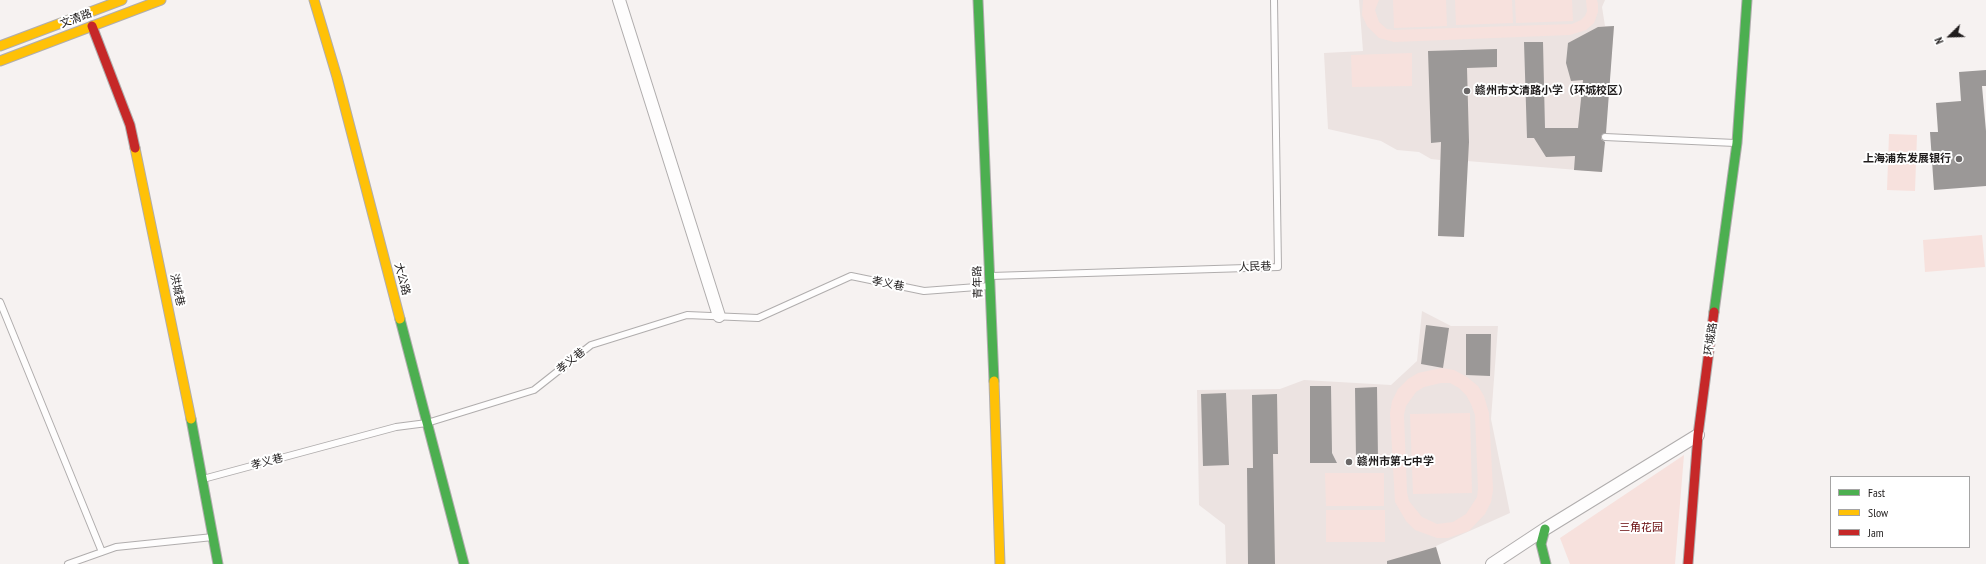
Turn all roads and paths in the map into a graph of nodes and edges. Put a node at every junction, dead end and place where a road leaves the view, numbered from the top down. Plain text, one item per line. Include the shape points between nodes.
1 (122, 0) edge
2 (161, 0) edge
3 (314, 0) edge
4 (619, 0) edge
5 (978, 0) edge
6 (1274, 0) edge
7 (1748, 0) edge
8 (92, 26) junction
9 (0, 46) edge
10 (0, 61) edge
11 (1605, 137) dead end
12 (1737, 143) junction
13 (990, 276) junction
14 (990, 286) junction
15 (0, 302) edge
16 (719, 316) junction
17 (427, 423) junction
18 (1698, 435) junction
19 (202, 479) junction
20 (1545, 529) junction
21 (213, 537) junction
22 (102, 552) junction
23 (68, 564) edge
24 (218, 564) edge
25 (464, 564) edge
26 (1000, 564) edge
27 (1492, 564) edge
28 (1546, 564) edge
29 (1688, 564) edge

1 - 9 street, 文清路
2 - 8 street, 文清路
3 - 17 street, 大公路 via 337,77
4 - 16 street
5 - 13 street, 青年路
6 - 13 lane, 人民巷 via 1278,266
7 - 12 street, 环城路
8 - 10 street, 文清路
8 - 19 street, 洪城巷 via 130,125
11 - 12 lane
12 - 18 street, 环城路
13 - 14 street, 青年路
14 - 16 lane, 孝义巷 via 924,291 851,276 758,318
14 - 26 street, 青年路
15 - 22 lane
16 - 17 lane, 孝义巷 via 687,315 591,345 534,390
17 - 19 lane, 孝义巷 via 396,427
17 - 25 street, 大公路
18 - 20 street
18 - 29 street, 环城路
19 - 21 street, 洪城巷
20 - 27 street
20 - 28 street via 1541,544
21 - 22 lane via 116,548
21 - 24 street, 洪城巷
22 - 23 lane

